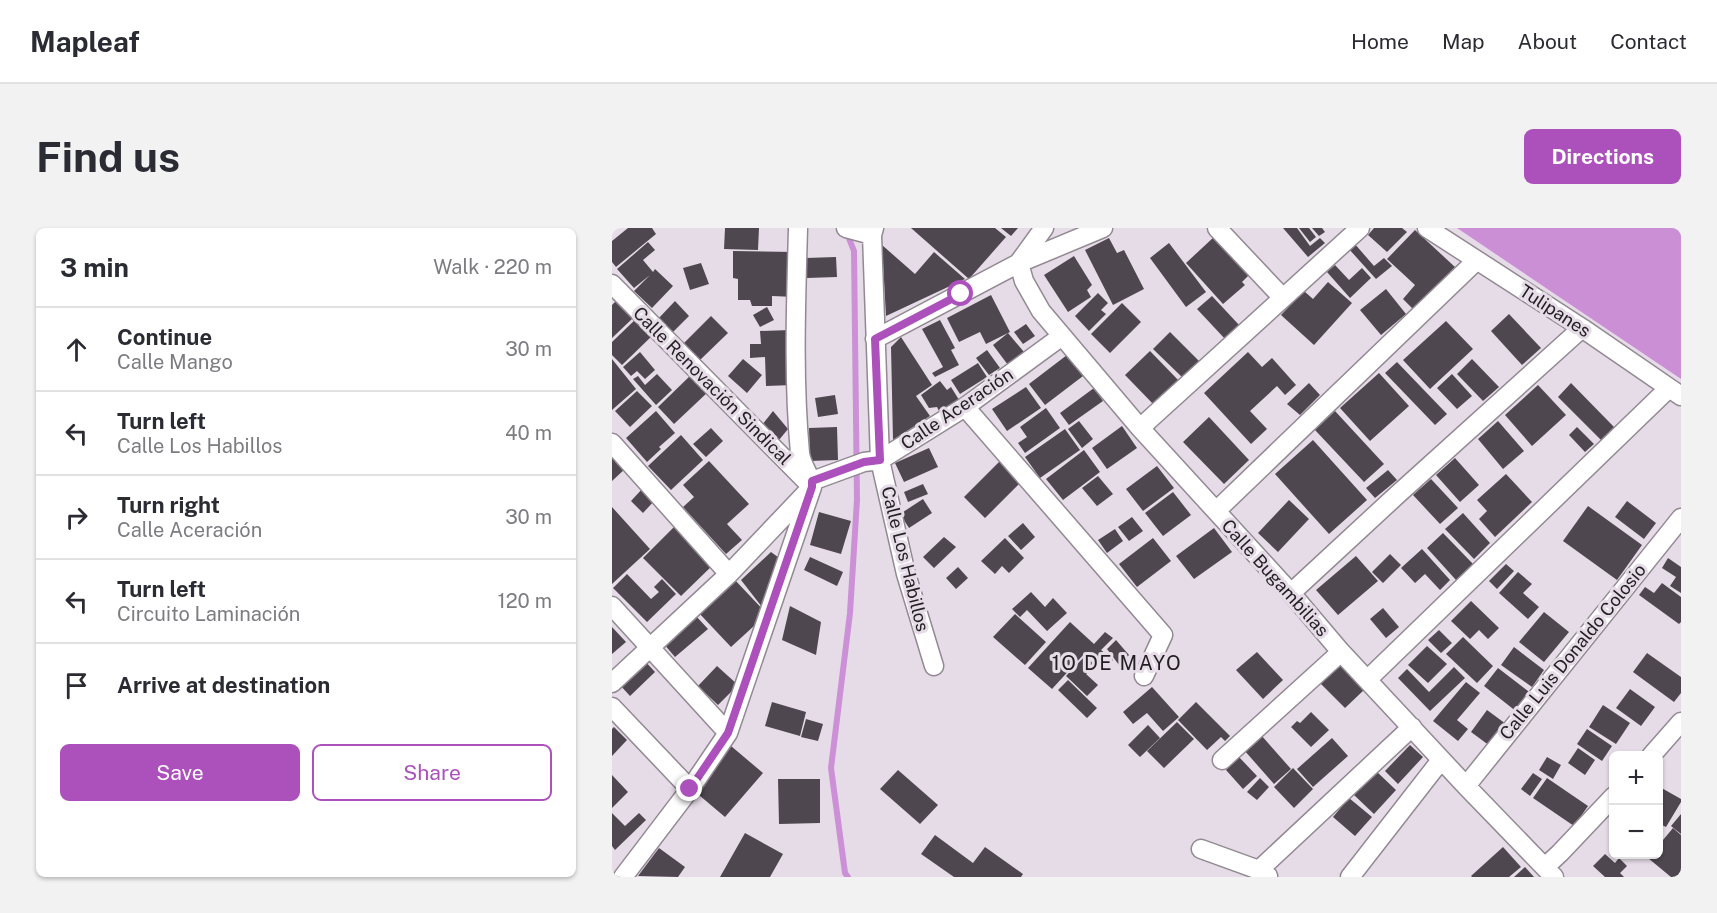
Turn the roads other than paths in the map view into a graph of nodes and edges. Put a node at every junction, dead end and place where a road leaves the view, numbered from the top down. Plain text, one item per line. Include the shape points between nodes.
1 (798, 228) edge
2 (1044, 228) edge
3 (1103, 228) edge
4 (1217, 228) edge
5 (1360, 228) edge
6 (1427, 228) edge
7 (866, 230) edge
8 (1476, 261) junction
9 (1019, 262) junction
10 (613, 287) edge
11 (1282, 297) junction
12 (1582, 328) junction
13 (1062, 336) junction
14 (875, 339) junction
15 (1675, 392) edge
16 (964, 407) junction
17 (1140, 428) junction
18 (612, 443) edge
19 (872, 461) junction
20 (812, 484) junction
21 (1216, 511) junction
22 (1681, 518) edge
23 (729, 574) junction
24 (1292, 593) junction
25 (612, 606) edge
26 (650, 649) junction
27 (1341, 652) junction
28 (934, 666) dead end
29 (1144, 676) dead end
30 (1367, 680) junction
31 (612, 683) edge
32 (612, 707) edge
33 (1681, 722) edge
34 (1412, 728) junction
35 (728, 733) junction
36 (1655, 751) edge
37 (1222, 760) dead end
38 (1441, 760) junction
39 (1466, 786) junction
40 (690, 789) junction
41 (1609, 801) edge
42 (1201, 849) dead end
43 (1549, 872) edge
44 (621, 873) edge
45 (1264, 873) edge
46 (1350, 877) edge

1 - 20 street via 795,374 800,457
2 - 9 street
3 - 9 street
4 - 11 street
5 - 11 street
6 - 8 street, Tulipanes
7 - 14 street, Calle Los Habillos
8 - 12 street, Tulipanes
8 - 21 street
9 - 13 street, Calle Bugambilias via 1032,296
9 - 14 street
10 - 20 street, Calle Renovación Sindical
11 - 17 street
12 - 15 street, Tulipanes
12 - 24 street
13 - 16 street, Calle Aceración
13 - 17 street, Calle Bugambilias
14 - 19 street, Calle Los Habillos
15 - 30 street
16 - 19 street, Calle Aceración
16 - 29 street via 1163,635
17 - 21 street, Calle Bugambilias
18 - 23 street
19 - 20 street, Calle Aceración
19 - 28 street, Calle Los Habillos
20 - 23 street, Calle Aceración
20 - 35 street
21 - 24 street, Calle Bugambilias
22 - 39 street, Calle Luis Donaldo Colosio
23 - 26 street, Calle Aceración
24 - 27 street, Calle Bugambilias
25 - 26 street
26 - 31 street, Calle Aceración
26 - 35 street
27 - 30 street, Calle Bugambilias
27 - 37 street
30 - 34 street, Calle Bugambilias
32 - 40 street
33 - 36 street
34 - 38 street, Calle Bugambilias
34 - 45 street
35 - 40 street
38 - 39 street, Calle Bugambilias
38 - 46 street
39 - 43 street, Calle Bugambilias
40 - 44 street
41 - 43 street via 1560,853
42 - 45 street

